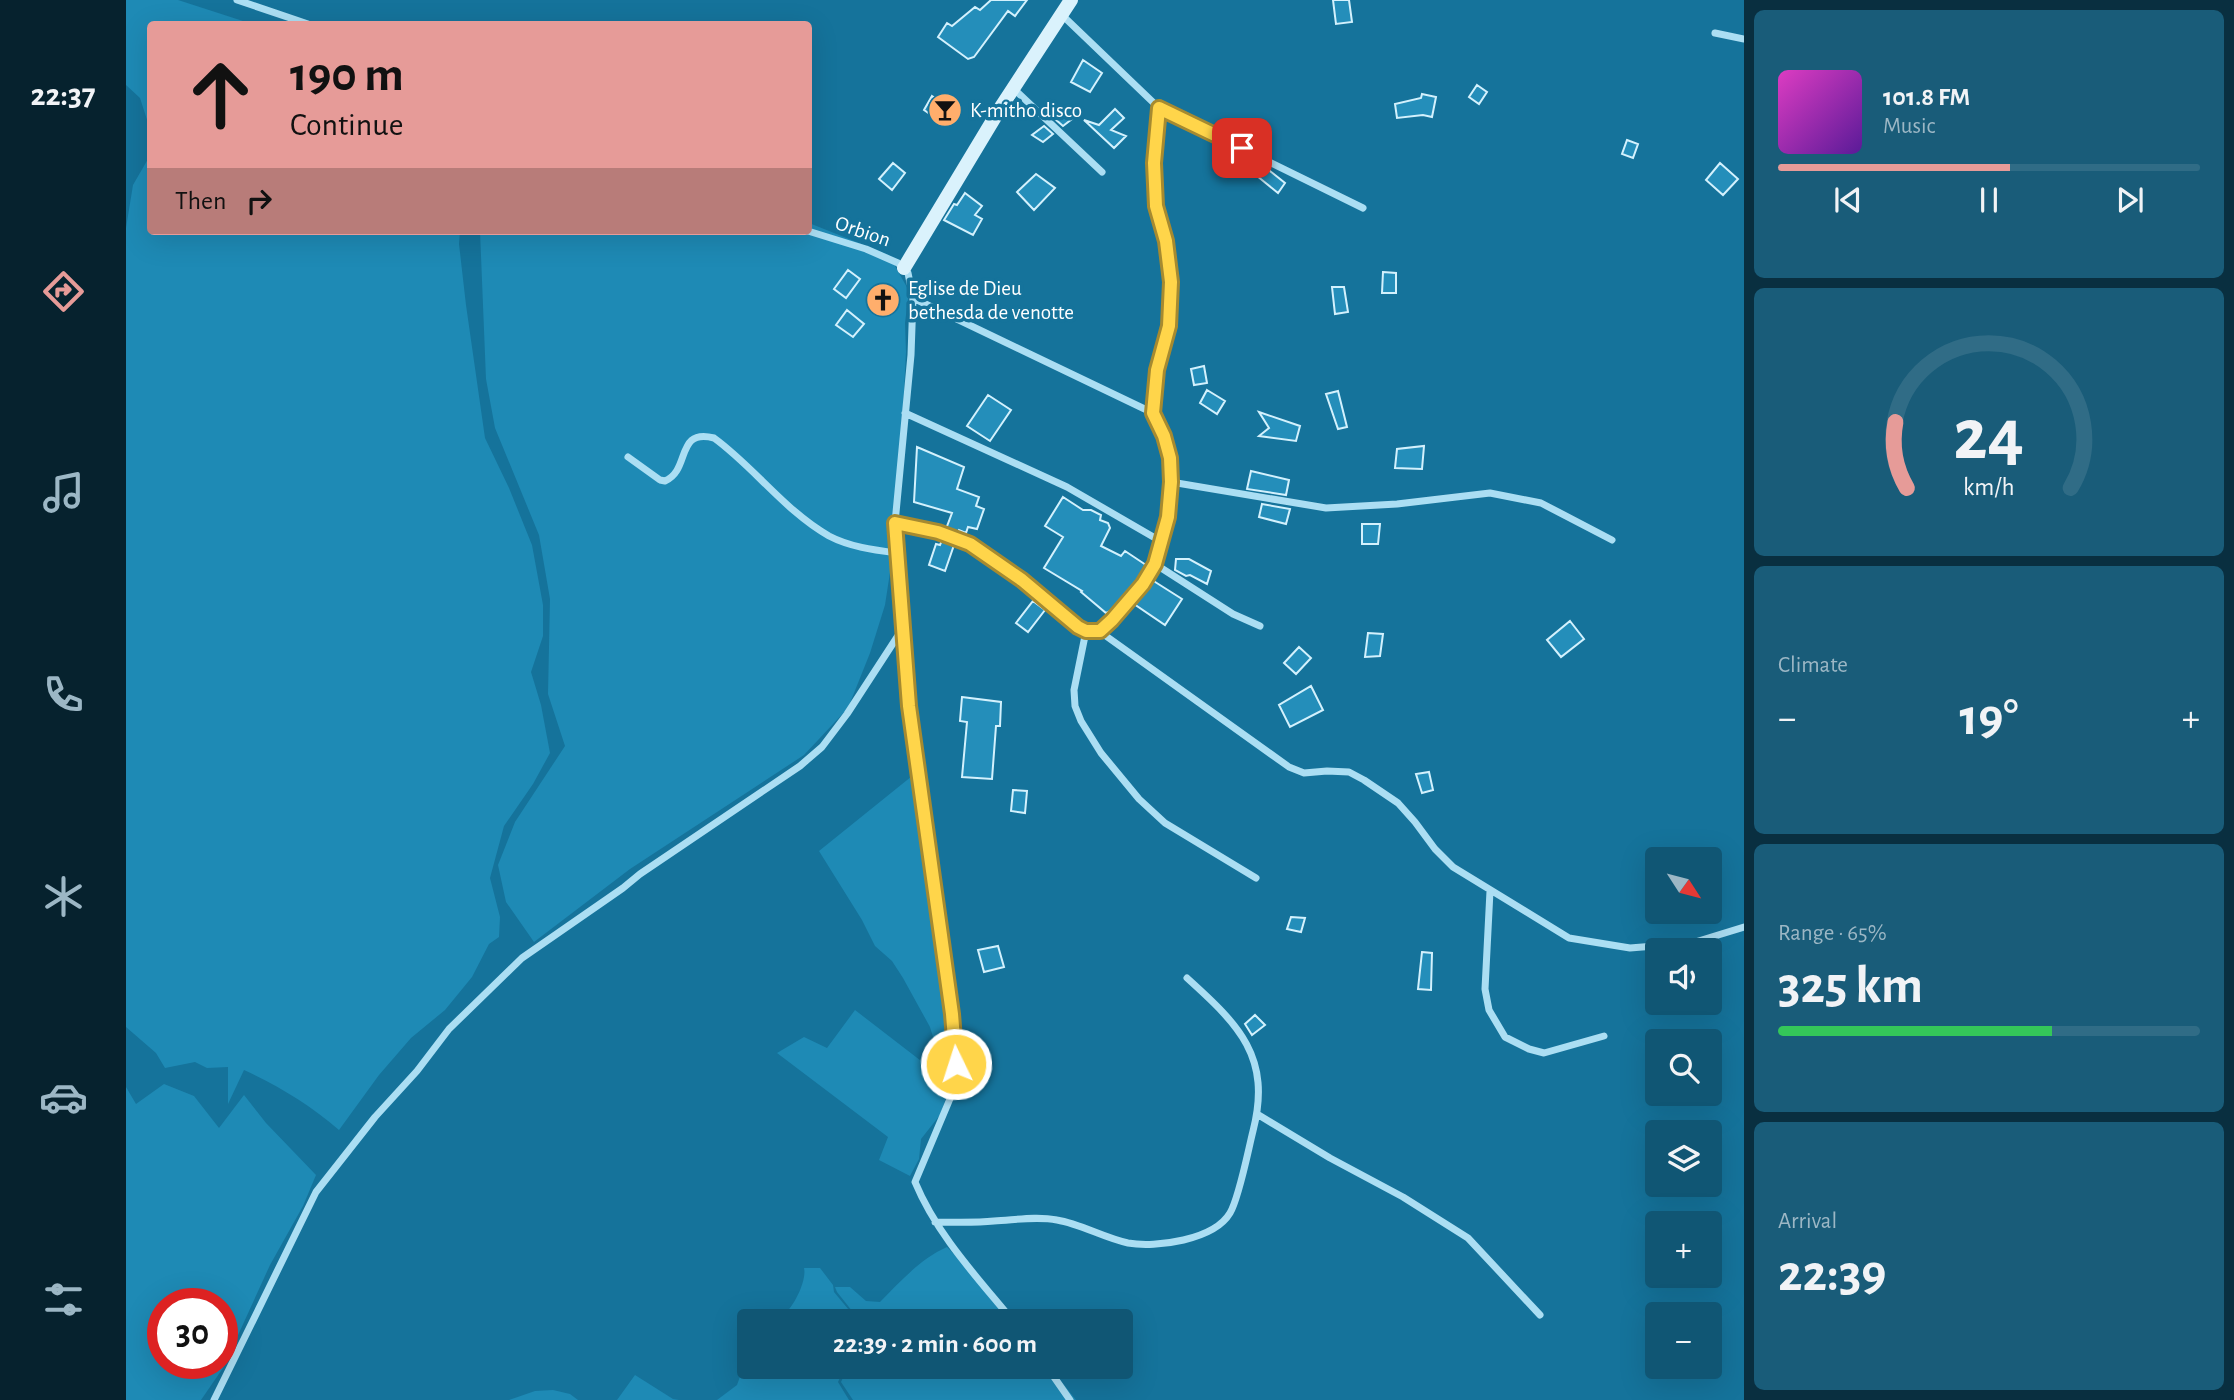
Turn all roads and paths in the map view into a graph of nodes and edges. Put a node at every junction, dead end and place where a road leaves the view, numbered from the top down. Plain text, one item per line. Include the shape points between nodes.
1 (237, 0) edge
2 (1071, 0) edge
3 (1062, 15) junction
4 (299, 21) edge
5 (1715, 33) dead end
6 (1744, 39) edge
7 (1014, 89) junction
8 (1159, 108) junction
9 (1102, 172) dead end
10 (1363, 208) dead end
11 (812, 232) edge
12 (904, 268) junction
13 (913, 298) junction
14 (905, 413) junction
15 (1153, 413) junction
16 (628, 457) dead end
17 (1171, 482) junction
18 (895, 523) junction
19 (1612, 540) dead end
20 (1163, 542) junction
21 (897, 553) junction
22 (1155, 564) junction
23 (1260, 626) dead end
24 (902, 628) junction
25 (1086, 631) junction
26 (1100, 631) junction
27 (1256, 878) dead end
28 (1490, 891) junction
29 (1744, 927) edge
30 (1187, 978) dead end
31 (1604, 1036) dead end
32 (1258, 1114) junction
33 (935, 1222) junction
34 (1003, 1309) edge
35 (1540, 1315) dead end
36 (1055, 1379) edge
37 (214, 1400) edge
38 (1070, 1400) edge

1 - 4 street
2 - 3 street
3 - 7 street
3 - 8 street
5 - 6 street
7 - 9 street
7 - 12 street
8 - 10 street
8 - 15 street via 1156,206 1171,282 1169,326 1157,370
11 - 12 street, Orbion via 879,254
12 - 13 street
13 - 14 street
13 - 15 street
14 - 18 street
14 - 20 street via 1067,487
15 - 17 street via 1170,458
16 - 21 street via 665,481 676,473 695,436 714,438 829,536
17 - 19 street via 1326,508 1490,493 1541,503
17 - 20 street
18 - 21 street
18 - 25 street via 970,544
20 - 22 street
21 - 24 street
22 - 23 street
22 - 26 street
24 - 33 street via 956,1064 952,1094 915,1182
24 - 37 street via 822,747 522,958 449,1029 316,1192
25 - 26 street
25 - 27 street via 1075,706 1101,753 1165,823
26 - 28 street via 1289,768 1304,773 1349,772 1364,779 1398,803 1453,867
28 - 29 street via 1569,938 1630,948 1692,943
28 - 31 street via 1485,989 1489,1010 1505,1037 1544,1053
30 - 32 street via 1227,1014 1252,1054 1260,1083
32 - 33 street via 1231,1213 1220,1224 1190,1238 1166,1245 1128,1243 1041,1217
32 - 35 street via 1468,1238
33 - 34 street
36 - 38 street

